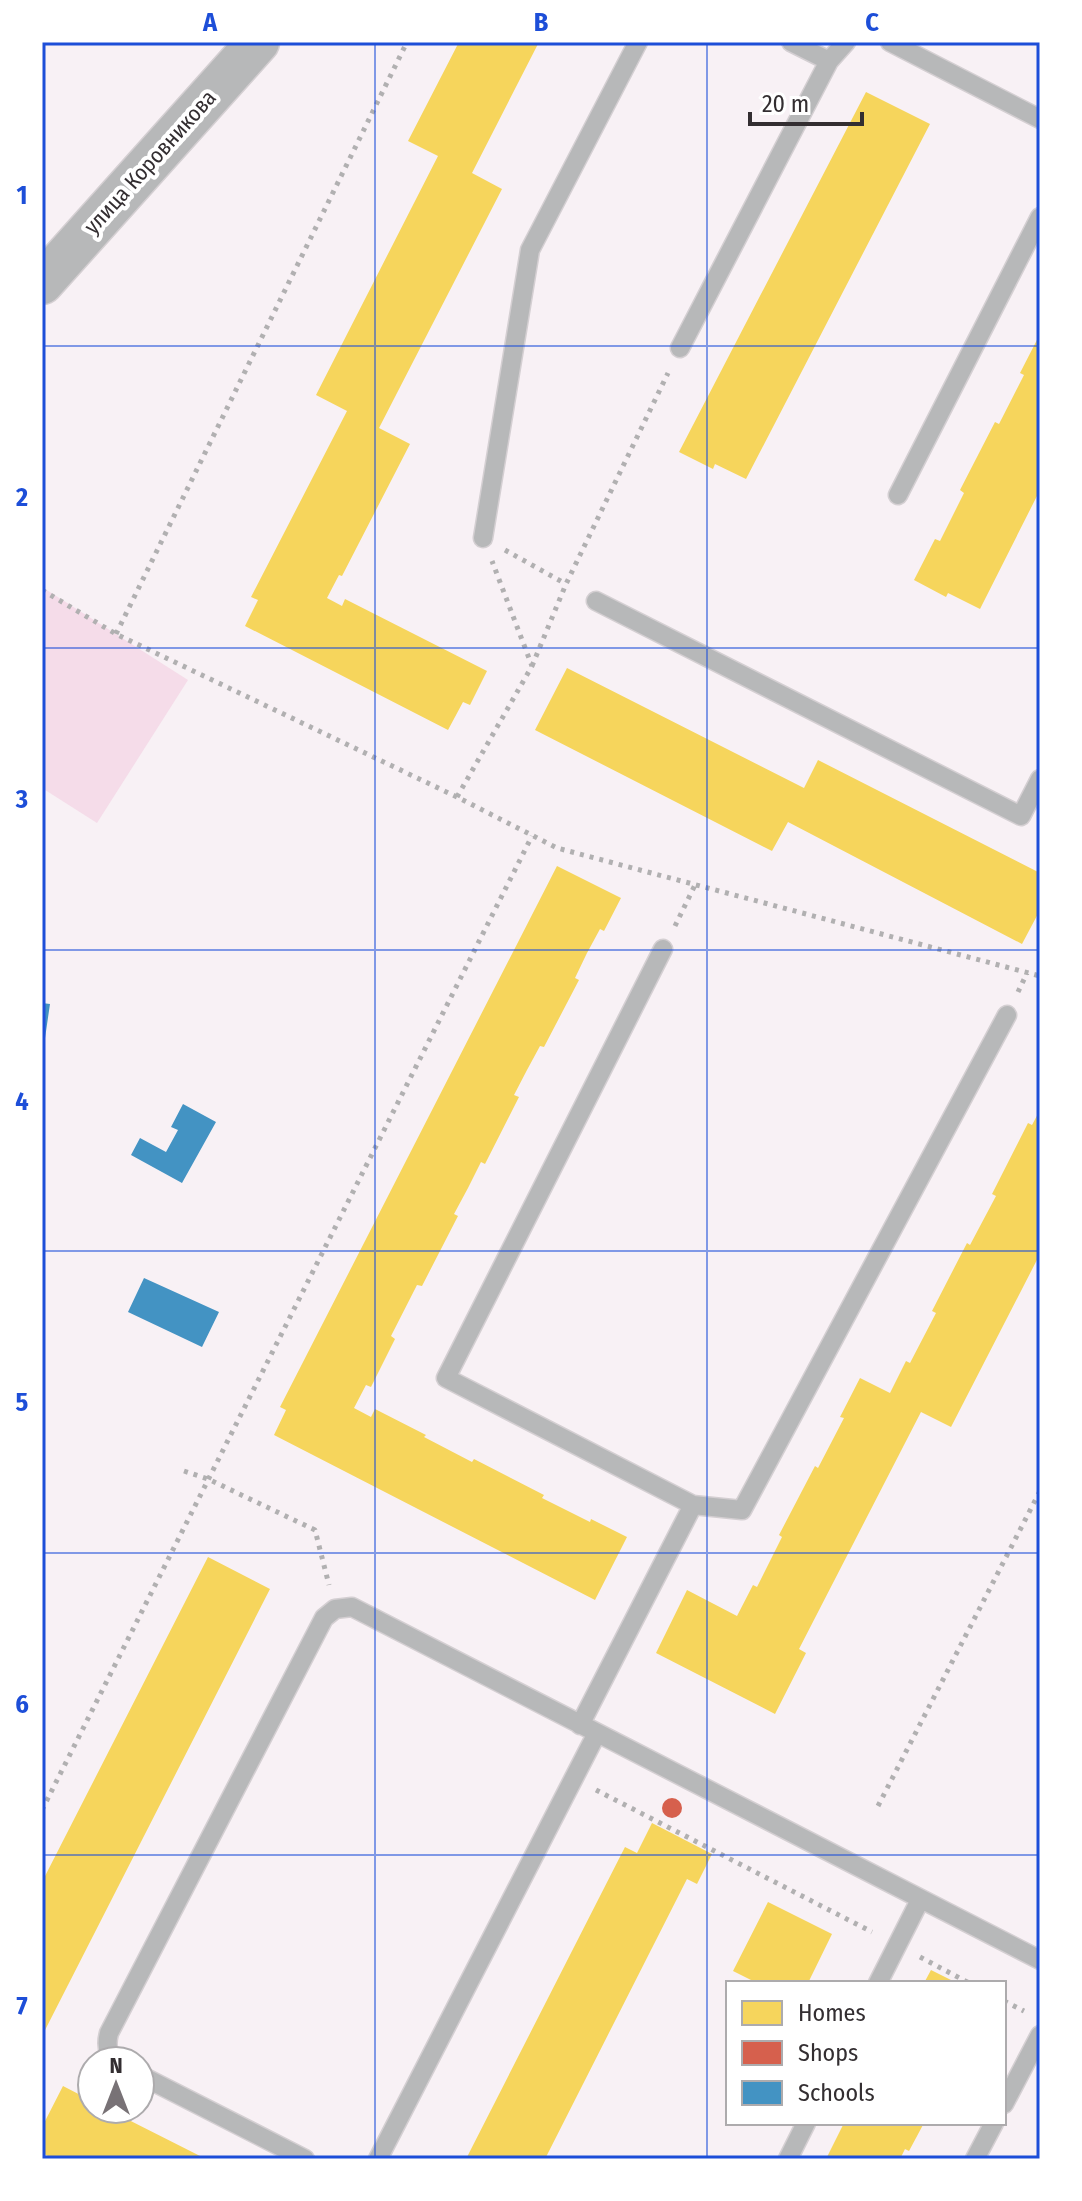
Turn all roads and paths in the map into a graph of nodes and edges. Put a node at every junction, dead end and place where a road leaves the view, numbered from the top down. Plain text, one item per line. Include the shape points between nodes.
1 (258, 42) edge
2 (407, 42) edge
3 (638, 42) edge
4 (791, 42) edge
5 (846, 42) edge
6 (890, 42) edge
7 (829, 61) junction
8 (1040, 119) edge
9 (1040, 217) edge
10 (42, 283) edge
11 (680, 348) joint
12 (898, 495) dead end
13 (483, 538) junction
14 (566, 584) junction
15 (42, 590) edge
16 (596, 601) joint
17 (116, 634) junction
18 (532, 666) junction
19 (1040, 779) edge
20 (457, 797) junction
21 (532, 836) junction
22 (695, 885) junction
23 (663, 949) joint
24 (1040, 976) edge
25 (1007, 1015) dead end
26 (184, 1471) dead end
27 (208, 1479) junction
28 (1040, 1491) edge
29 (693, 1505) junction
30 (335, 1609) junction
31 (580, 1725) junction
32 (597, 1733) junction
33 (574, 1779) junction
34 (878, 1806) dead end
35 (42, 1810) edge
36 (920, 1900) junction
37 (897, 1945) junction
38 (1040, 1960) edge
39 (879, 1981) edge
40 (965, 1981) edge
41 (1040, 2035) edge
42 (108, 2045) edge
43 (156, 2083) edge
44 (1006, 2100) edge
45 (805, 2125) edge
46 (993, 2125) edge
47 (305, 2159) edge
48 (378, 2159) edge
49 (788, 2159) edge
50 (975, 2159) edge

1 - 10 street, улица Коровникова
2 - 17 path
3 - 13 lane via 530,250
4 - 7 lane
5 - 7 lane
6 - 8 lane
7 - 11 lane
9 - 12 lane
11 - 14 path
13 - 14 path
13 - 18 path
14 - 16 path
14 - 18 path
15 - 17 path
16 - 19 lane via 1021,816
17 - 20 path
18 - 20 path
20 - 21 path
21 - 22 path via 557,848
21 - 27 path
22 - 23 path
22 - 24 path
23 - 29 lane via 446,1378
25 - 29 lane via 742,1510
26 - 27 path
27 - 30 path via 315,1530
27 - 35 path
28 - 34 path
29 - 31 lane
30 - 31 lane via 352,1607
30 - 42 lane via 324,1618 113,2025
31 - 32 lane
32 - 33 lane
32 - 36 lane
33 - 37 path
33 - 48 lane
36 - 37 lane
36 - 38 lane
37 - 39 lane
37 - 40 path
41 - 44 lane
43 - 47 lane
45 - 49 lane
46 - 50 lane

